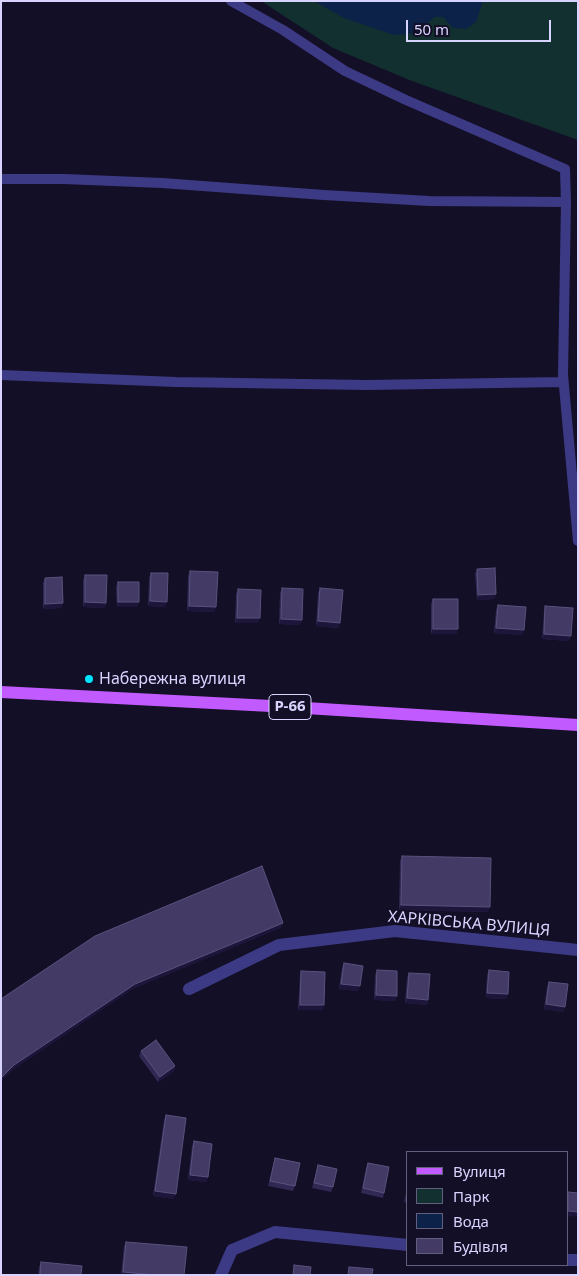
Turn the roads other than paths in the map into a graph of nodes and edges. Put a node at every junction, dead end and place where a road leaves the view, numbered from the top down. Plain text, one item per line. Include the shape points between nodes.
1 (231, 1) edge
2 (1, 179) edge
3 (566, 202) junction
4 (1, 374) edge
5 (563, 382) junction
6 (578, 541) edge
7 (1, 692) edge
8 (578, 725) edge
9 (578, 950) edge
10 (189, 989) dead end
11 (406, 1244) edge
12 (221, 1275) edge

1 - 3 lane via 345,71 565,169
2 - 3 lane via 162,183 429,201
3 - 5 lane
4 - 5 lane via 176,382 367,385
5 - 6 lane
7 - 8 main road, Р-66
9 - 10 street, ХАРКІВСЬКА ВУЛИЦЯ via 395,931 279,945
11 - 12 street via 275,1232 232,1250

